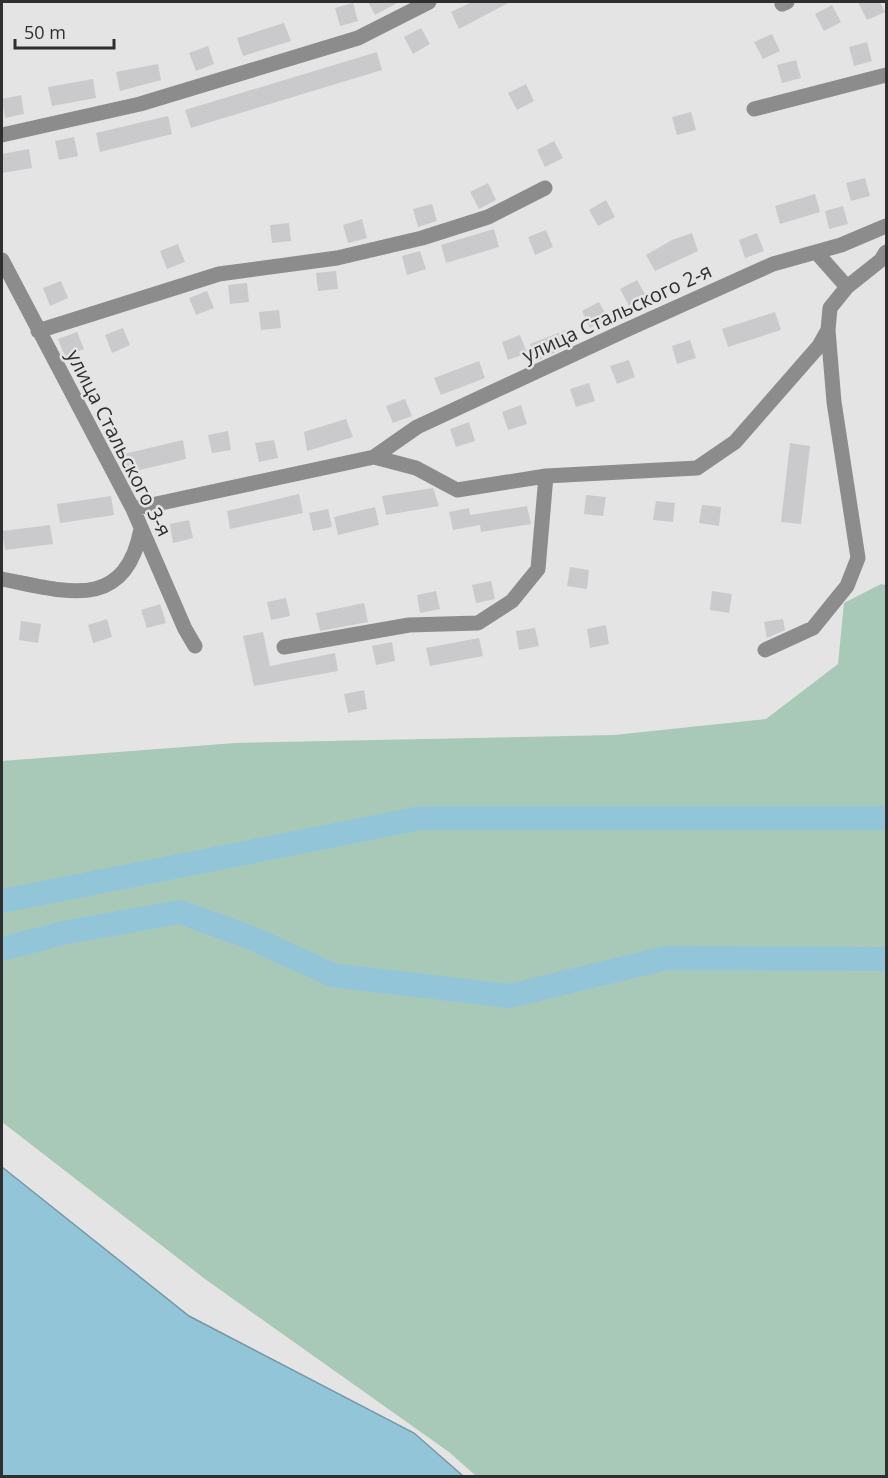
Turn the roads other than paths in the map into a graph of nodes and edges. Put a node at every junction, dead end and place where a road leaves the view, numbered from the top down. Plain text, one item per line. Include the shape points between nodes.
1 (429, 2) edge
2 (886, 75) edge
3 (754, 109) dead end
4 (2, 135) edge
5 (545, 188) dead end
6 (886, 226) edge
7 (816, 252) junction
8 (886, 252) edge
9 (2, 260) edge
10 (847, 287) junction
11 (828, 330) junction
12 (38, 331) junction
13 (374, 457) junction
14 (546, 476) junction
15 (134, 508) junction
16 (141, 529) junction
17 (2, 579) edge
18 (195, 646) dead end
19 (284, 647) dead end
20 (765, 650) dead end

1 - 4 street via 346,41 140,104
2 - 3 street
5 - 12 street via 488,217 422,238 337,258 219,274
6 - 7 street, улица Стальского 2-я
7 - 10 street
7 - 13 street, улица Стальского 2-я via 773,264 626,330 417,427
8 - 10 street
9 - 12 street, улица Стальского 3-я
10 - 11 street via 830,308
11 - 14 street, улица Стальского 2-я via 819,346 735,442 697,468
11 - 20 street via 834,402 858,558 847,586 813,628
12 - 15 street, улица Стальского 3-я
13 - 14 street, улица Стальского 2-я via 416,468 457,490
13 - 15 street, улица Стальского 2-я
14 - 19 street via 537,569 512,601 478,623 409,626
15 - 16 street, улица Стальского 3-я
16 - 17 street via 136,554 112,583 75,593
16 - 18 street, улица Стальского 3-я

